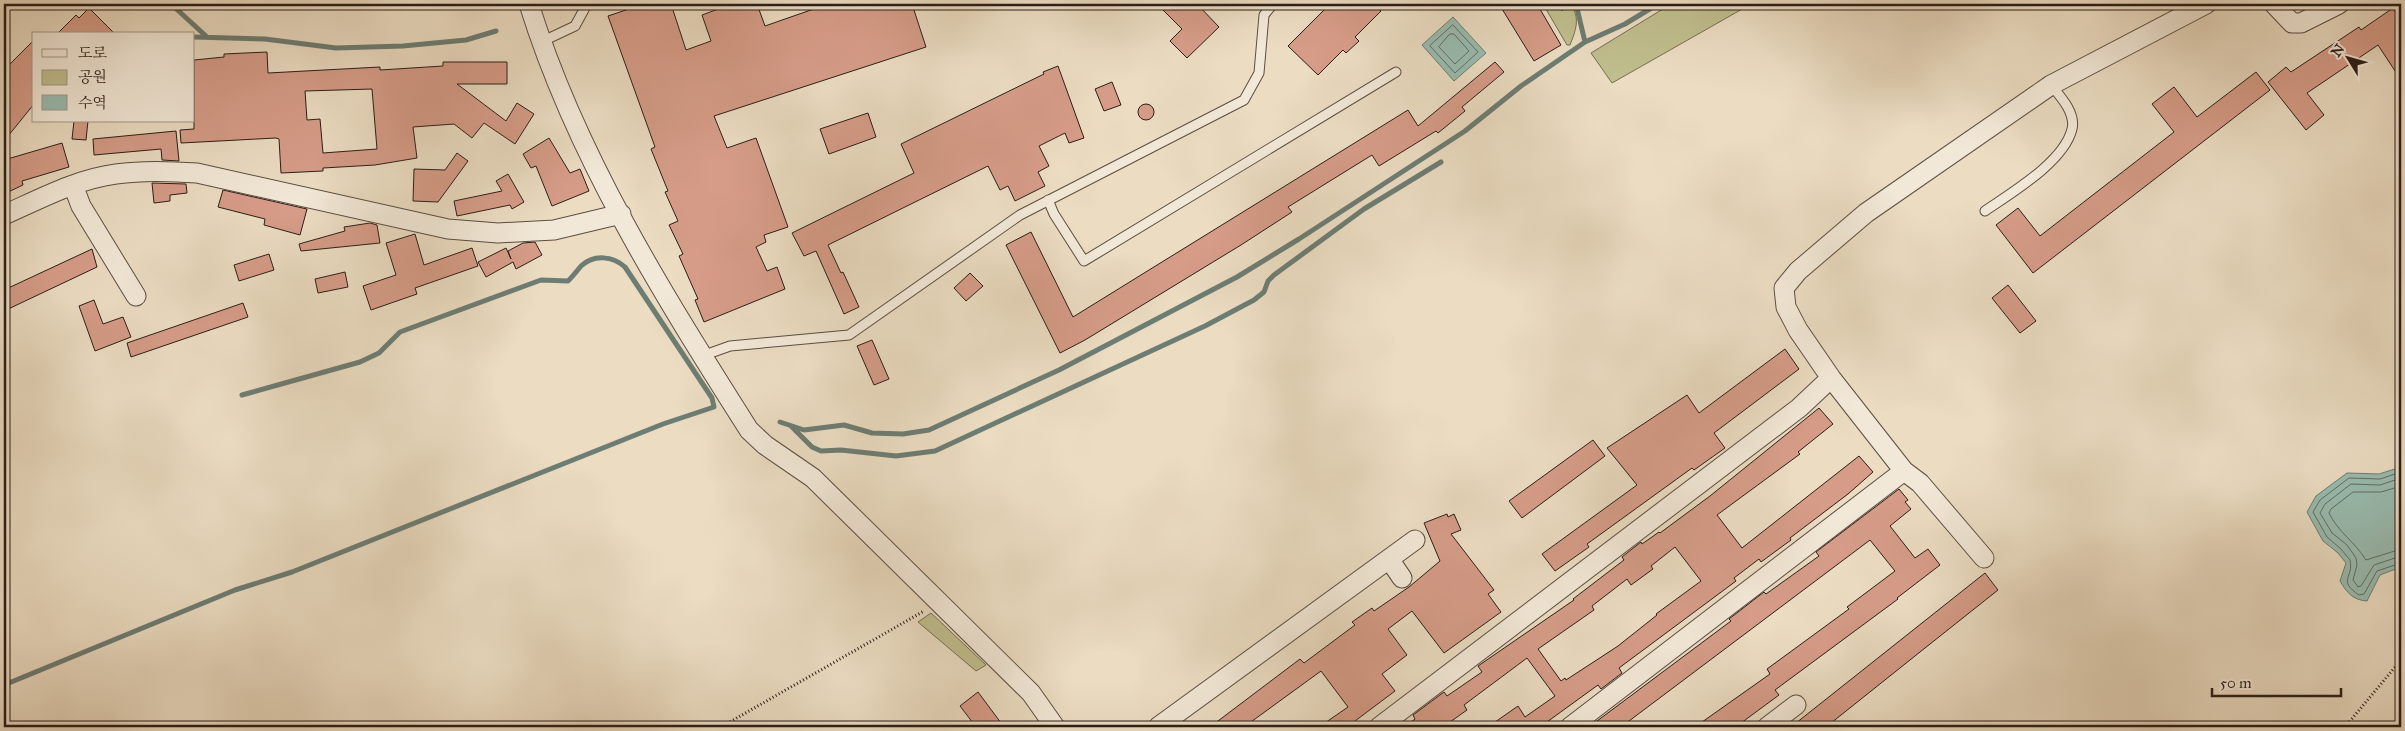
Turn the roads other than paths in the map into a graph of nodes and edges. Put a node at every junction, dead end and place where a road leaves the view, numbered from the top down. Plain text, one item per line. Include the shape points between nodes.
1 (529, 4) edge
2 (588, 4) edge
3 (1273, 4) edge
4 (2206, 4) edge
5 (2274, 4) edge
6 (2339, 4) edge
7 (541, 42) junction
8 (1396, 72) dead end
9 (2051, 85) junction
10 (73, 185) junction
11 (1048, 200) junction
12 (1985, 211) dead end
13 (621, 214) junction
14 (4, 215) edge
15 (136, 296) dead end
16 (702, 356) junction
17 (1830, 378) junction
18 (1904, 471) junction
19 (1415, 540) dead end
20 (1984, 558) dead end
21 (1389, 559) junction
22 (1402, 578) dead end
23 (1796, 705) dead end
24 (1055, 727) edge
25 (1158, 727) edge
26 (1379, 727) edge
27 (1570, 727) edge
28 (1766, 727) edge

1 - 7 street
2 - 7 lane via 575,26
3 - 11 lane via 1264,15 1258,73 1244,100
4 - 9 street
5 - 6 street via 2292,24 2301,23
7 - 13 street via 574,120
8 - 11 lane via 1084,261
9 - 12 lane via 2068,106 2072,128 2060,152 2031,178
9 - 17 street via 1866,213 1798,271 1784,288 1786,307
10 - 13 street via 115,174 163,170 197,173 448,229 498,234 554,230
10 - 14 street
10 - 15 street via 81,206
11 - 16 lane via 1020,215 849,335 730,346
13 - 16 street via 644,261
16 - 24 street via 748,430 813,478 1031,693
17 - 18 street
17 - 26 street via 1799,408
18 - 20 street via 1920,483
18 - 27 street
19 - 21 street
21 - 22 street
21 - 25 street
23 - 28 street

